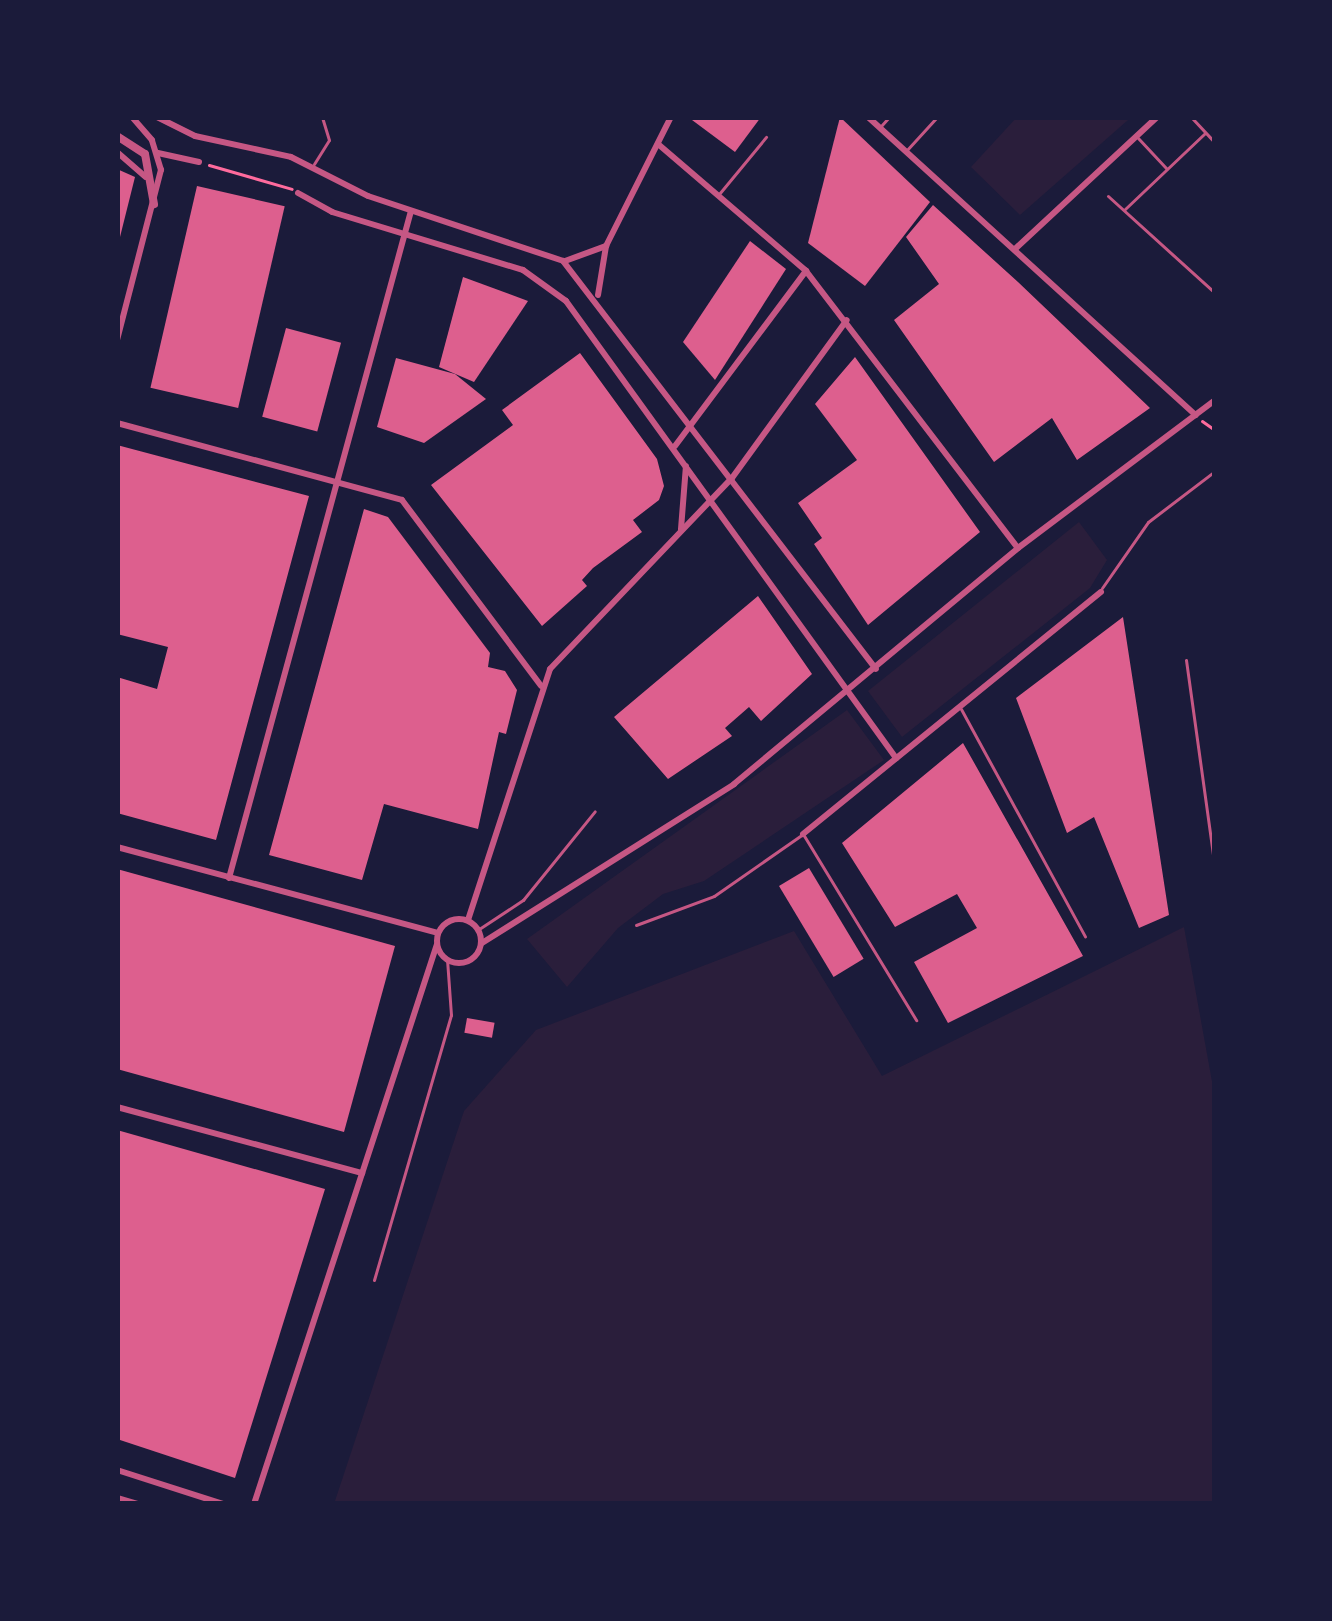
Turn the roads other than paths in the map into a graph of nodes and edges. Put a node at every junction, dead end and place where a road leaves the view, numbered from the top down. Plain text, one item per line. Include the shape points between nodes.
1 (132, 117) edge
2 (158, 117) edge
3 (322, 117) edge
4 (671, 117) edge
5 (868, 117) edge
6 (889, 117) edge
7 (938, 117) edge
8 (1157, 117) edge
9 (1192, 118) edge
10 (880, 128) junction
11 (1205, 133) junction
12 (117, 136) edge
13 (1136, 136) junction
14 (766, 137) dead end
15 (1215, 143) edge
16 (658, 144) junction
17 (906, 151) junction
18 (117, 152) edge
19 (158, 153) junction
20 (199, 162) road end
21 (313, 166) junction
22 (1167, 169) junction
23 (298, 193) road end
24 (718, 195) junction
25 (1108, 196) dead end
26 (154, 204) junction
27 (411, 211) junction
28 (1124, 211) junction
29 (405, 234) junction
30 (607, 246) junction
31 (1016, 248) junction
32 (563, 261) junction
33 (806, 271) junction
34 (1215, 293) edge
35 (598, 298) junction
36 (848, 320) junction
37 (117, 340) edge
38 (1215, 400) edge
39 (1196, 415) junction
40 (117, 423) edge
41 (692, 423) junction
42 (674, 446) junction
43 (686, 462) junction
44 (1215, 470) edge
45 (732, 478) junction
46 (338, 480) junction
47 (712, 499) junction
48 (680, 531) junction
49 (1018, 548) junction
50 (1101, 592) joint
51 (1186, 660) dead end
52 (876, 670) junction
53 (541, 686) junction
54 (849, 692) junction
55 (960, 707) junction
56 (896, 758) junction
57 (596, 811) dead end
58 (803, 834) junction
59 (117, 847) edge
60 (1215, 870) edge
61 (230, 878) junction
62 (468, 920) junction
63 (636, 925) dead end
64 (478, 929) junction
65 (438, 934) junction
66 (1085, 936) dead end
67 (482, 943) junction
68 (437, 944) junction
69 (447, 959) junction
70 (916, 1020) dead end
71 (117, 1108) edge
72 (362, 1173) junction
73 (374, 1280) dead end
74 (117, 1470) edge
75 (117, 1498) edge
76 (138, 1504) edge
77 (223, 1504) edge
78 (254, 1504) edge

1 - 19 street
2 - 21 street via 180,131
3 - 21 lane via 329,140
4 - 16 street
5 - 10 street
6 - 10 lane
7 - 17 lane
8 - 13 street
9 - 11 lane
10 - 17 street
11 - 15 lane
11 - 22 lane
12 - 26 street via 145,154
13 - 22 lane
13 - 31 street
14 - 24 lane
16 - 24 street
16 - 30 street
17 - 31 street
18 - 26 street via 140,165
19 - 20 street
19 - 26 street
21 - 27 street
22 - 28 lane
23 - 29 street
24 - 33 street
25 - 28 lane
26 - 37 street
27 - 29 street
27 - 32 street
28 - 34 lane
29 - 42 street via 545,282 590,328
29 - 46 street
30 - 32 street
30 - 35 street
31 - 39 street
32 - 35 street
33 - 36 street
33 - 41 street
35 - 41 street
36 - 45 street
36 - 49 street
38 - 39 street
39 - 49 street
40 - 46 street
41 - 42 street
41 - 45 street
42 - 43 street
43 - 47 street
43 - 48 street
44 - 50 lane via 1134,536
45 - 47 street
45 - 52 street
46 - 53 street via 412,508
46 - 61 street
47 - 48 street
47 - 54 street
48 - 53 street via 568,646
49 - 52 street
50 - 55 street
51 - 60 lane
52 - 54 street
53 - 62 street
54 - 56 street
54 - 67 street via 674,827
55 - 56 street
55 - 66 lane
56 - 58 street
57 - 64 lane via 524,900
58 - 63 lane via 714,896
58 - 70 lane
59 - 61 street
61 - 65 street
62 - 64 street
62 - 65 street via 447,922
64 - 67 street
65 - 68 street
67 - 69 street via 470,960
68 - 69 street
68 - 72 street
69 - 73 lane via 451,1015
71 - 72 street
72 - 78 street
74 - 77 street
75 - 76 street

